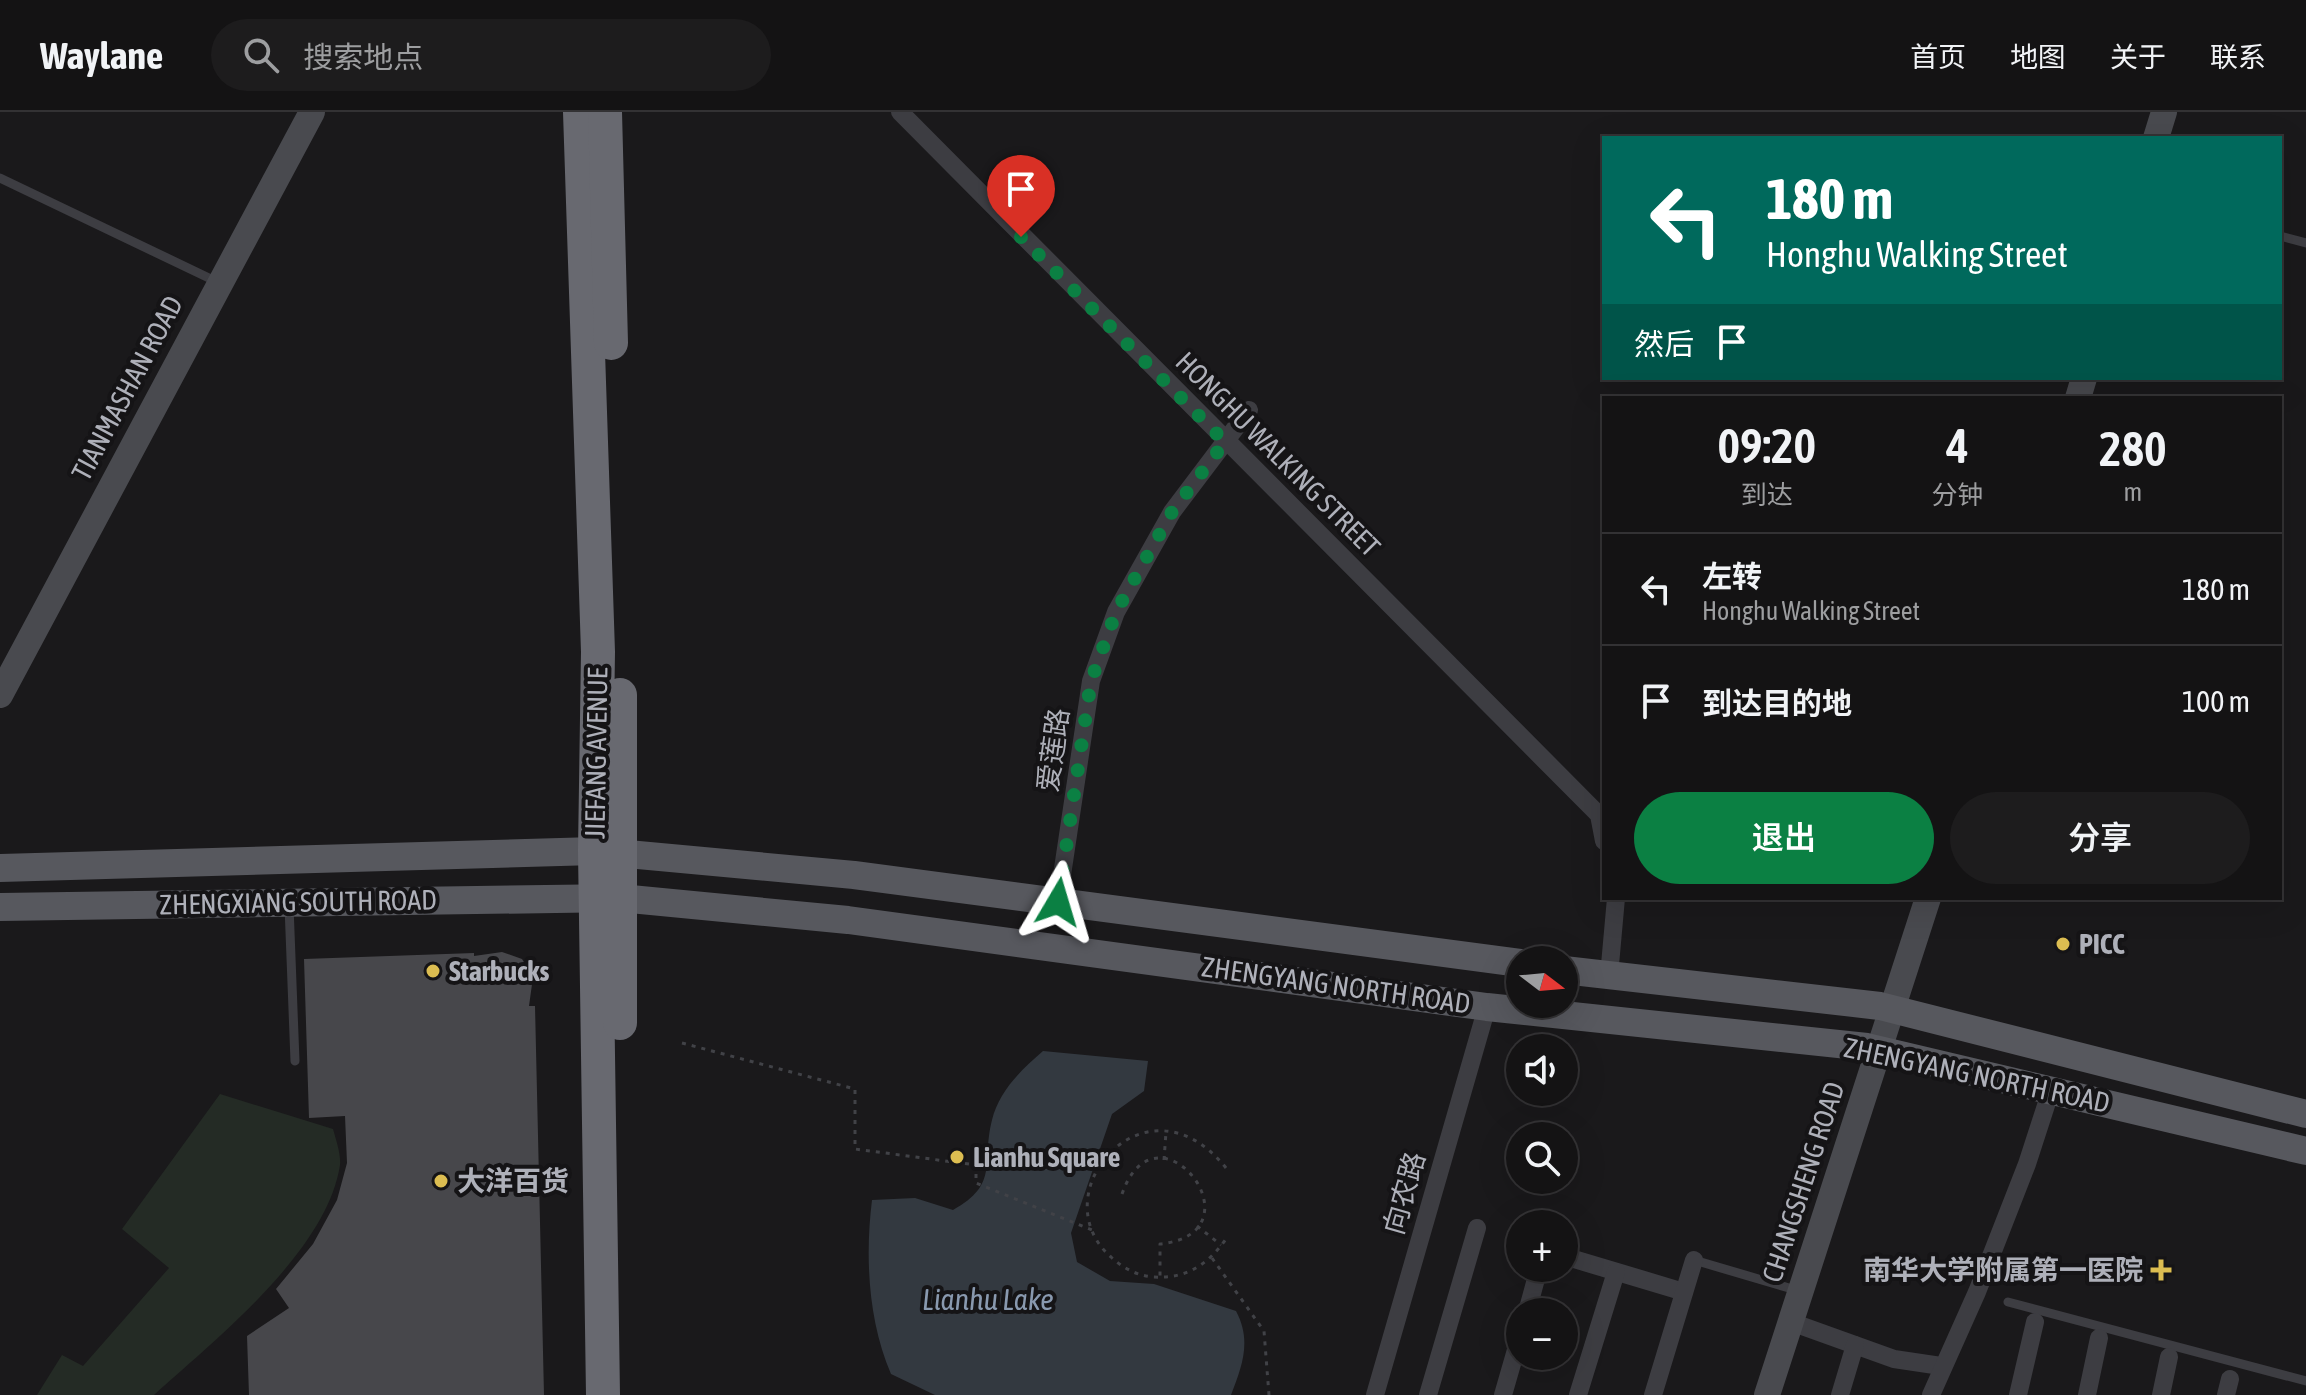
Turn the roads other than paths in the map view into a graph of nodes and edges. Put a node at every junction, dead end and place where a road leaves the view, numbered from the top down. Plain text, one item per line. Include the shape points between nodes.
1 (300, 112) edge
2 (312, 112) edge
3 (580, 112) edge
4 (605, 112) edge
5 (900, 112) edge
6 (2149, 112) edge
7 (2164, 112) edge
8 (2142, 136) edge
9 (2157, 136) edge
10 (0, 178) edge
11 (2282, 237) edge
12 (2306, 243) edge
13 (211, 279) junction
14 (1249, 410) dead end
15 (1225, 442) junction
16 (0, 672) edge
17 (0, 695) edge
18 (1602, 831) edge
19 (608, 852) junction
20 (0, 868) edge
21 (608, 898) junction
22 (1616, 900) edge
23 (1913, 900) edge
24 (1927, 900) edge
25 (288, 902) junction
26 (1058, 902) junction
27 (0, 907) edge
28 (1506, 961) edge
29 (1578, 972) edge
30 (1609, 976) junction
31 (1487, 1007) junction
32 (1886, 1008) junction
33 (1873, 1049) junction
34 (295, 1061) dead end
35 (2051, 1090) junction
36 (2306, 1114) edge
37 (2306, 1151) edge
38 (1477, 1228) dead end
39 (1578, 1260) edge
40 (1694, 1260) joint
41 (1616, 1272) junction
42 (1789, 1288) junction
43 (1684, 1292) junction
44 (2008, 1302) dead end
45 (1791, 1322) junction
46 (2035, 1322) dead end
47 (2099, 1338) dead end
48 (1855, 1345) junction
49 (2169, 1357) dead end
50 (1941, 1366) junction
51 (1513, 1370) edge
52 (2306, 1381) edge
53 (1508, 1394) edge
54 (603, 1395) edge
55 (624, 1395) edge
56 (1375, 1395) edge
57 (1428, 1395) edge
58 (1578, 1395) edge
59 (1653, 1395) edge
60 (1755, 1395) edge
61 (1767, 1395) edge
62 (1840, 1395) edge
63 (1931, 1395) edge
64 (2018, 1395) edge
65 (2087, 1395) edge
66 (2161, 1395) edge

1 - 13 street, TIANMASHAN ROAD
2 - 17 street, TIANMASHAN ROAD
3 - 19 highway, JIEFANG AVENUE
4 - 19 highway, JIEFANG AVENUE via 620,653
5 - 15 street, HONGHU WALKING STREET
6 - 8 street
7 - 9 street
10 - 13 lane
11 - 12 lane
13 - 16 street, TIANMASHAN ROAD
14 - 15 street, 爱莲路
15 - 18 street, HONGHU WALKING STREET via 1599,815
15 - 26 street, 爱莲路 via 1172,512 1116,612 1091,681
19 - 20 main road, ZHENGXIANG SOUTH ROAD
19 - 21 highway, JIEFANG AVENUE
19 - 26 main road, ZHENGYANG NORTH ROAD via 854,875
21 - 25 main road, ZHENGXIANG SOUTH ROAD
21 - 31 main road, ZHENGYANG NORTH ROAD via 848,920
21 - 54 highway, JIEFANG AVENUE
21 - 55 highway, JIEFANG AVENUE
22 - 30 street
23 - 32 street, CHANGSHENG ROAD
24 - 32 street, CHANGSHENG ROAD
25 - 27 main road, ZHENGXIANG SOUTH ROAD
25 - 34 lane
26 - 28 main road, ZHENGYANG NORTH ROAD
29 - 30 main road, ZHENGYANG NORTH ROAD
30 - 32 main road, ZHENGYANG NORTH ROAD
31 - 33 main road, ZHENGYANG NORTH ROAD
31 - 56 street, 向农路
32 - 33 street, CHANGSHENG ROAD
32 - 36 main road, ZHENGYANG NORTH ROAD
33 - 35 main road, ZHENGYANG NORTH ROAD
33 - 42 street, CHANGSHENG ROAD
33 - 45 street, CHANGSHENG ROAD
35 - 37 main road, ZHENGYANG NORTH ROAD
35 - 50 street via 1977,1292
38 - 57 street
39 - 41 street
40 - 42 lane
40 - 43 street
41 - 43 street
41 - 58 street
42 - 60 street, CHANGSHENG ROAD
43 - 59 street
44 - 52 lane
45 - 48 street
45 - 61 street, CHANGSHENG ROAD
46 - 64 street
47 - 65 street
48 - 50 street via 1894,1359
48 - 62 street
49 - 66 street
50 - 63 street
51 - 53 street

